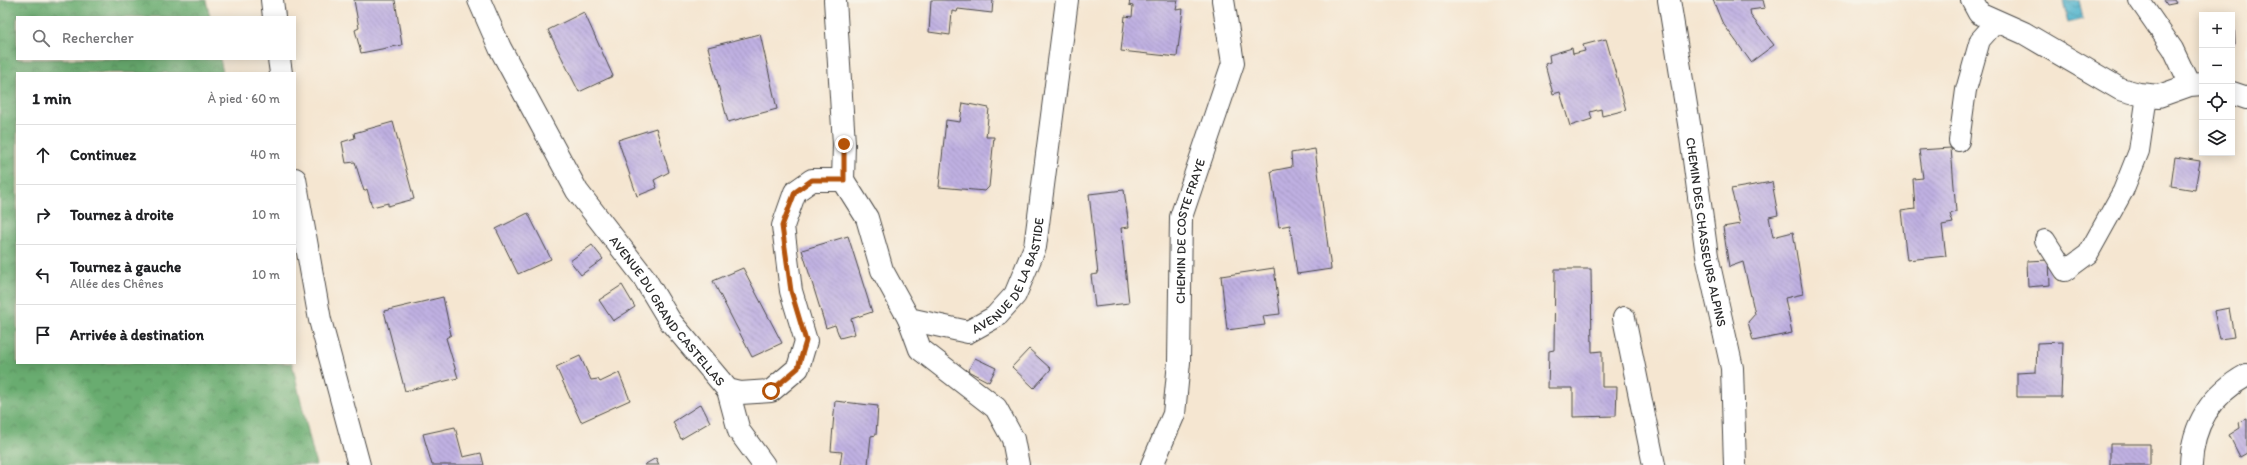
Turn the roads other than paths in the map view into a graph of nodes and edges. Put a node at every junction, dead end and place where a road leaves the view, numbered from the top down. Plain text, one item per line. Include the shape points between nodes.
1 (272, 0) edge
2 (479, 0) edge
3 (835, 0) edge
4 (1067, 0) edge
5 (1223, 0) edge
6 (1669, 0) edge
7 (1972, 0) edge
8 (2139, 0) edge
9 (274, 16) edge
10 (1996, 22) junction
11 (279, 60) edge
12 (281, 72) edge
13 (2196, 84) edge
14 (2235, 94) edge
15 (2147, 95) junction
16 (2247, 98) edge
17 (1959, 141) dead end
18 (844, 180) junction
19 (296, 185) edge
20 (2045, 240) dead end
21 (1624, 318) dead end
22 (909, 319) junction
23 (2247, 375) edge
24 (728, 390) junction
25 (359, 465) edge
26 (764, 465) edge
27 (1018, 465) edge
28 (1152, 465) edge
29 (1654, 465) edge
30 (1735, 465) edge
31 (2191, 465) edge

1 - 9 street
2 - 24 street, AVENUE DU GRAND CASTELLAS via 500,48 577,191 643,276 670,321
3 - 18 street
4 - 22 street, AVENUE DE LA BASTIDE via 1035,246 1015,295 995,317 968,332
5 - 28 street, CHEMIN DE COSTE FRAYE via 1233,63 1181,217 1179,362 1174,414
6 - 30 street, CHEMIN DES CHASSEURS ALPINS via 1707,256 1732,368
7 - 10 street via 1979,13
8 - 13 lane
10 - 15 street via 2024,33 2120,89
10 - 17 lane via 1980,40 1966,90
11 - 12 street
13 - 15 street via 2159,96
14 - 16 street
15 - 20 lane via 2139,151 2123,191 2088,254 2065,272
18 - 22 street via 867,218 882,270
18 - 24 street, AVENUE DU GRAND CASTELLAS via 812,180 795,192 782,226 791,291 806,341 798,368 771,391 740,393
19 - 25 street via 320,320
21 - 29 street
22 - 27 street via 920,349 996,408 1013,439
23 - 31 street via 2209,405 2191,445
24 - 26 street via 739,432

